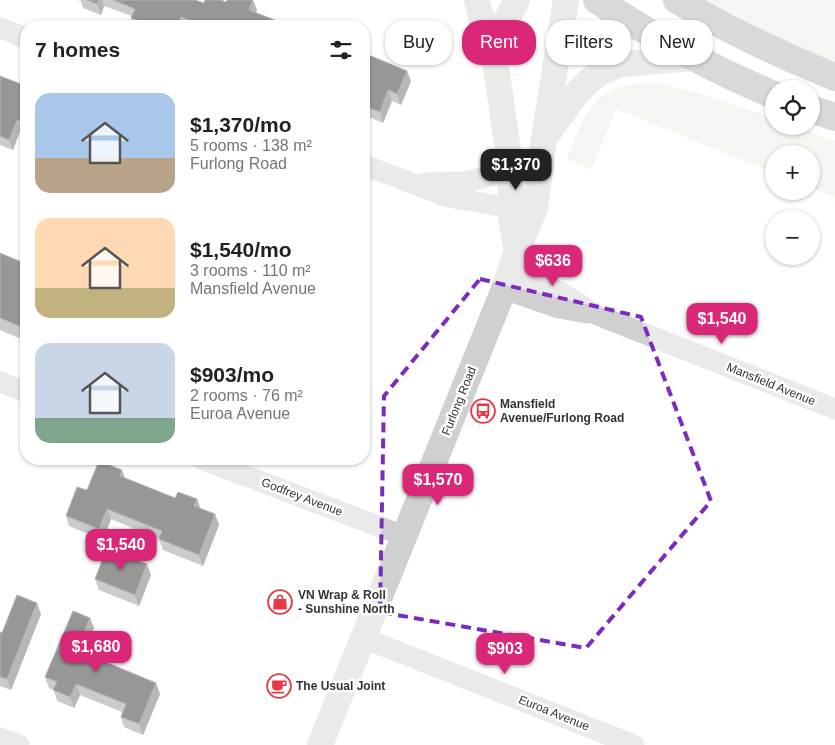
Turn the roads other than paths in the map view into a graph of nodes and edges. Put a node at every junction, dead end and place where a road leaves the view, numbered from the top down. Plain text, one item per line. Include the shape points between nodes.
1 (477, 0) edge
2 (517, 0) edge
3 (566, 0) edge
4 (597, 0) edge
5 (677, 0) edge
6 (482, 20) edge
7 (506, 20) edge
8 (641, 26) edge
9 (0, 28) edge
10 (20, 36) edge
11 (641, 62) edge
12 (497, 65) edge
13 (708, 65) edge
14 (835, 77) edge
15 (765, 91) edge
16 (820, 112) edge
17 (835, 117) edge
18 (544, 138) junction
19 (370, 167) edge
20 (511, 171) junction
21 (410, 182) junction
22 (511, 208) junction
23 (511, 270) junction
24 (0, 382) edge
25 (20, 390) edge
26 (835, 409) edge
27 (217, 465) edge
28 (404, 536) junction
29 (363, 638) junction
30 (0, 738) edge
31 (19, 745) edge
32 (320, 745) edge
33 (634, 745) edge

1 - 6 street
2 - 7 street
3 - 18 street, Furlong Road
4 - 8 main road
5 - 14 main road via 772,51
9 - 10 street
11 - 18 street via 622,64 599,73 577,93
12 - 20 street
13 - 15 main road
16 - 17 main road
18 - 23 street, Furlong Road via 535,208
19 - 21 street
20 - 21 street via 466,182
20 - 22 street
21 - 22 street via 448,197
22 - 23 street
23 - 26 street, Mansfield Avenue via 559,308 595,314
23 - 28 street, Furlong Road
24 - 25 street
27 - 28 street, Godfrey Avenue
28 - 29 street, Furlong Road
29 - 32 street, Furlong Road
29 - 33 street, Euroa Avenue
30 - 31 street

